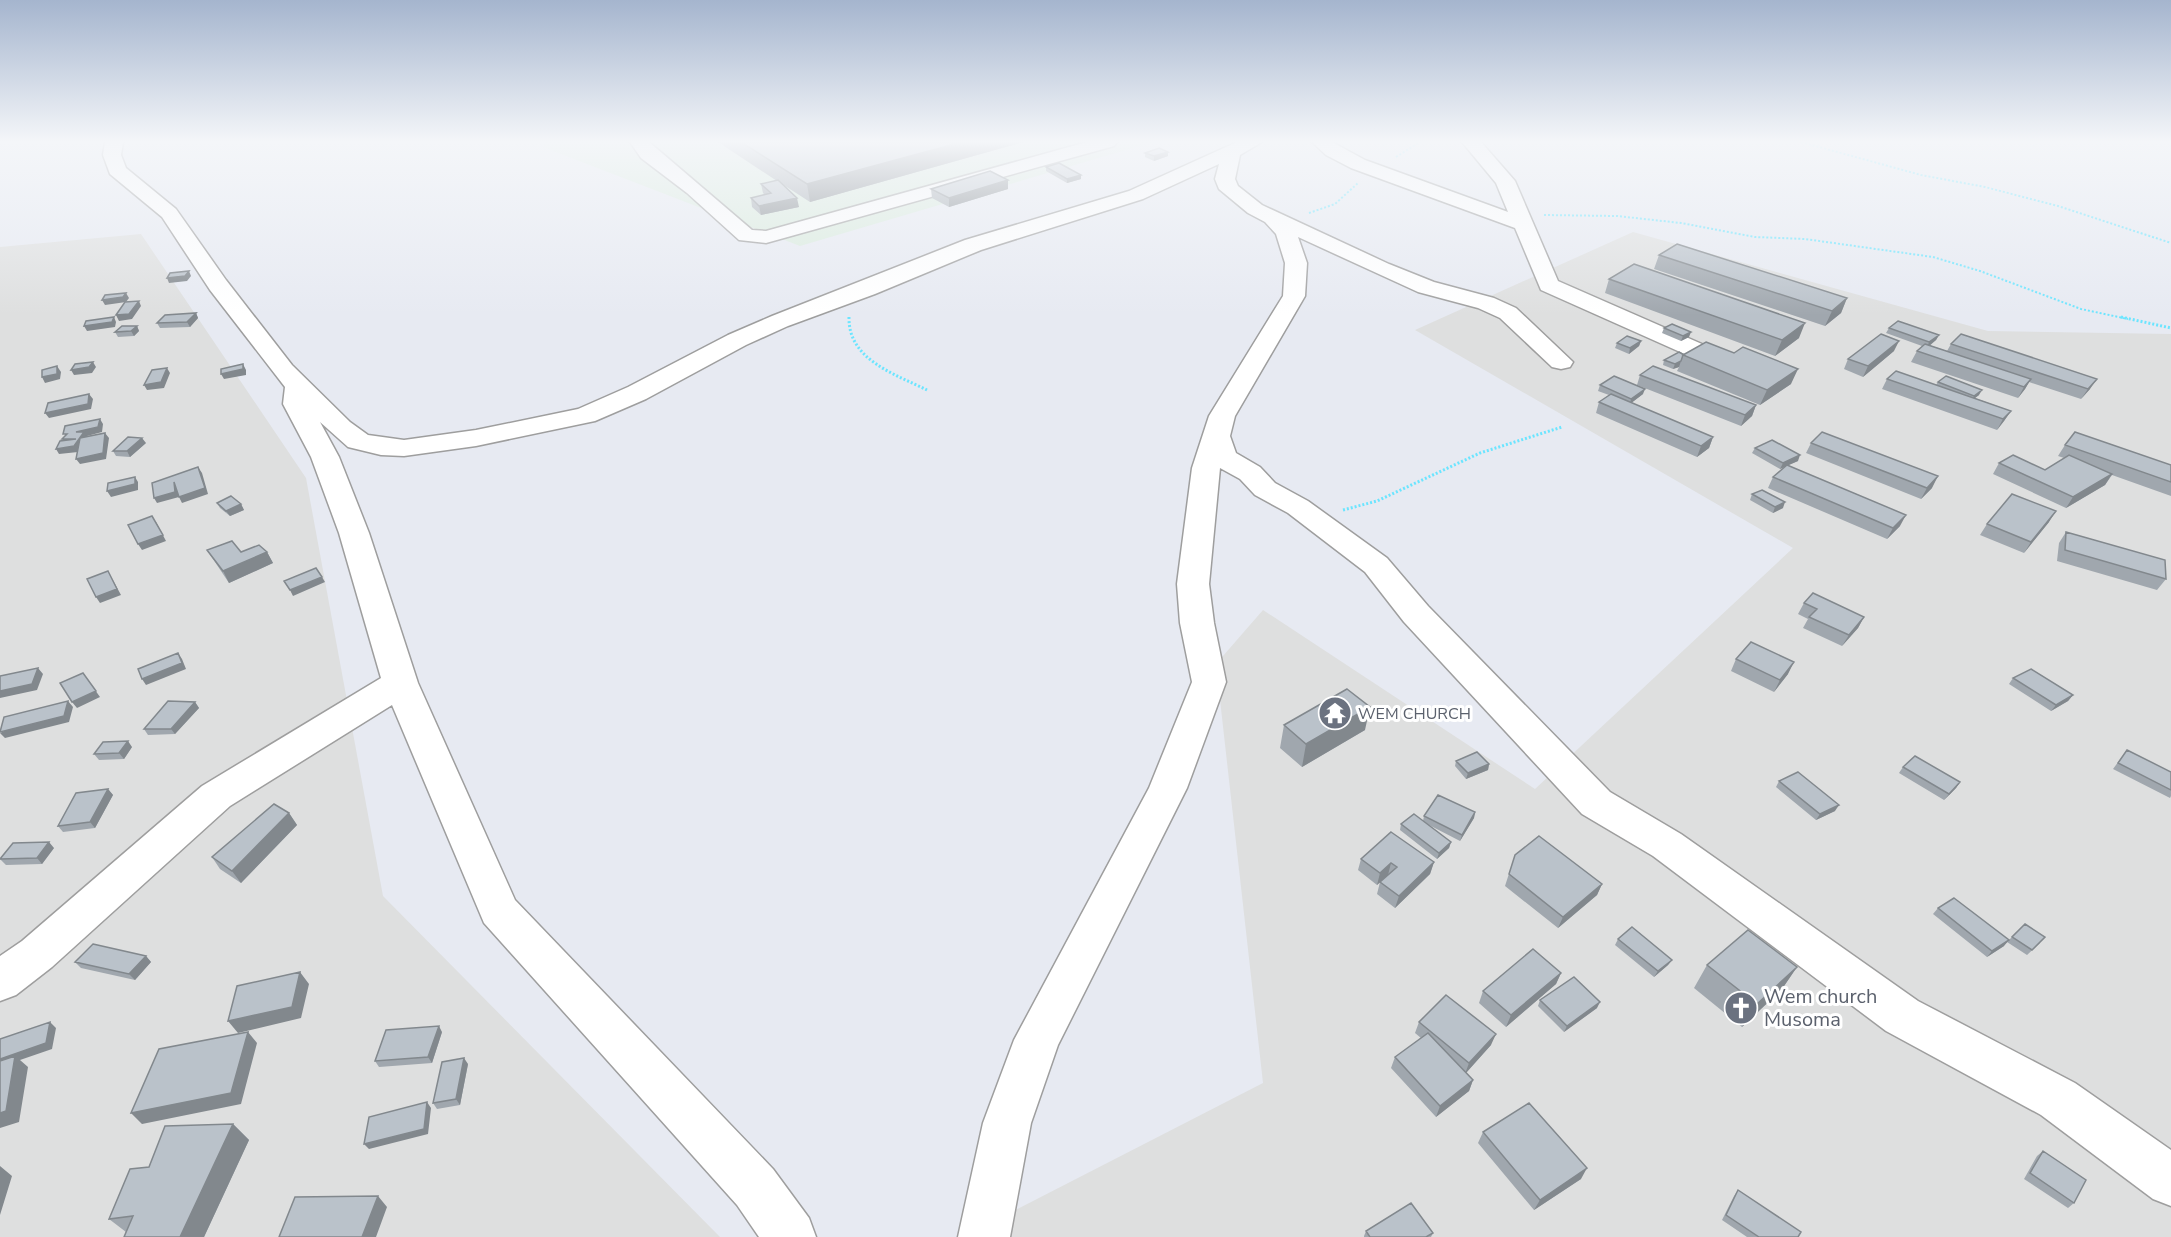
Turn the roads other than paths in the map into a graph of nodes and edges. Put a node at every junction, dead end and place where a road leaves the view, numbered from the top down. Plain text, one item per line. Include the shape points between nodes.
1 (153, 200) edge
2 (705, 200) edge
3 (904, 200) edge
4 (1126, 200) edge
5 (1242, 200) edge
6 (1461, 200) edge
7 (1512, 200) edge
8 (1273, 218) junction
9 (1520, 220) junction
10 (1561, 362) dead end
11 (1739, 369) edge
12 (298, 384) junction
13 (1215, 433) junction
14 (400, 683) junction
15 (0, 981) edge
16 (2171, 1181) edge
17 (790, 1237) edge
18 (984, 1237) edge

1 - 12 street via 169,213 241,316
2 - 3 street via 740,232 753,237 800,229
4 - 12 street via 973,246 755,332 586,415 431,446 381,447 358,441 340,428
5 - 8 street
6 - 9 street
7 - 9 street
8 - 10 street via 1381,269 1508,313
8 - 13 street via 1286,233 1296,263 1294,296 1243,378
9 - 11 street via 1549,285
12 - 14 street via 296,404 325,457 354,533
13 - 16 street via 1224,458 1376,565 1416,614 1596,803 1667,845 1902,1016 2058,1099
13 - 18 street via 1206,468 1193,584 1209,681 1168,788 1037,1040 1006,1123
14 - 15 street via 216,796
14 - 17 street via 499,911 755,1187

